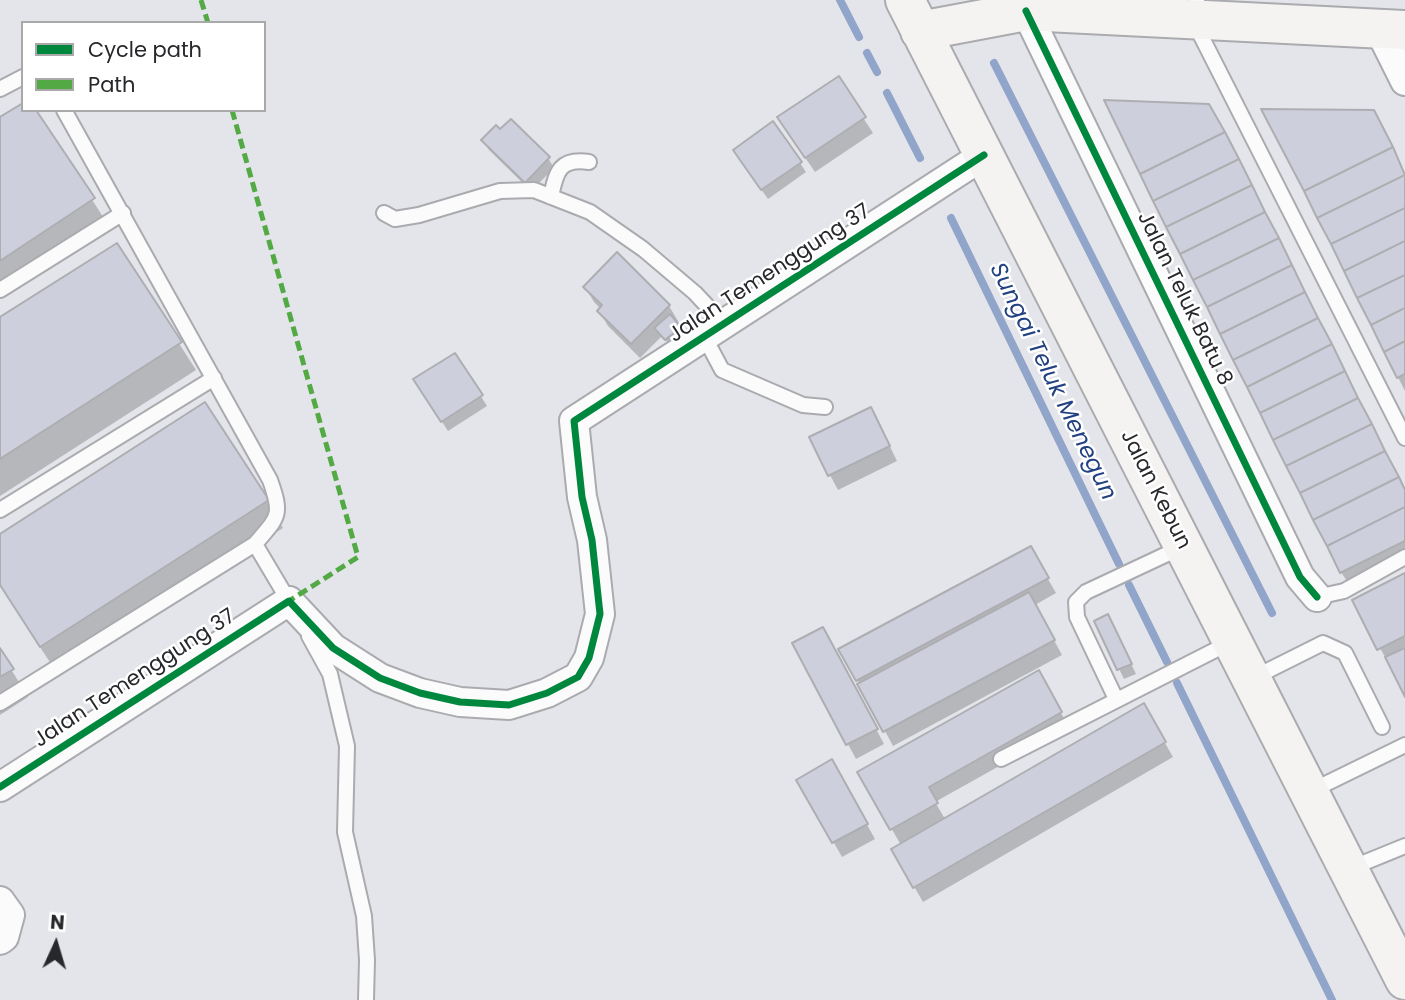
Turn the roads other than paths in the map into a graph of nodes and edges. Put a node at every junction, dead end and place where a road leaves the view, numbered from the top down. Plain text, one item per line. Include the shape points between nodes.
1 (1195, 10) edge
2 (1026, 11) junction
3 (913, 15) edge
4 (1392, 30) edge
5 (21, 78) edge
6 (1405, 81) edge
7 (0, 89) edge
8 (65, 112) edge
9 (984, 155) junction
10 (589, 162) dead end
11 (551, 197) junction
12 (122, 213) junction
13 (384, 213) dead end
14 (0, 290) edge
15 (714, 331) junction
16 (214, 378) junction
17 (825, 407) dead end
18 (1405, 438) edge
19 (0, 510) edge
20 (255, 544) junction
21 (1184, 546) junction
22 (1405, 557) edge
23 (1317, 597) joint
24 (289, 601) junction
25 (1232, 641) junction
26 (1252, 679) junction
27 (1116, 699) junction
28 (0, 702) edge
29 (1382, 727) dead end
30 (1405, 745) edge
31 (1001, 759) dead end
32 (0, 788) edge
33 (1309, 792) junction
34 (1405, 846) edge
35 (1349, 869) junction
36 (0, 901) edge
37 (0, 940) edge
38 (1404, 976) edge
39 (366, 1000) edge

1 - 2 main road
1 - 4 main road
1 - 18 lane
2 - 3 main road
2 - 23 street, Jalan Teluk Batu 8 via 1300,577
3 - 9 main road, Jalan Kebun
4 - 6 street
5 - 7 lane
8 - 12 lane
9 - 15 street, Jalan Temenggung 37
9 - 21 main road, Jalan Kebun
10 - 11 lane via 567,163 555,174
11 - 13 lane via 534,190 500,191 419,215 396,219
11 - 15 lane via 590,212 643,249 695,293
12 - 14 lane
12 - 16 lane
15 - 17 lane via 722,370 803,405
15 - 24 street, Jalan Temenggung 37 via 574,421 600,614 589,658 578,677 509,705 460,702 420,693 380,678 333,648
16 - 19 lane
16 - 20 lane via 278,501 276,519
20 - 24 lane
20 - 28 lane
21 - 25 main road, Jalan Kebun
21 - 27 lane via 1086,592 1076,602 1077,617
22 - 23 lane via 1344,591
24 - 32 street, Jalan Temenggung 37
24 - 39 lane via 330,674 347,746 345,832 363,916
25 - 26 main road, Jalan Kebun
25 - 27 lane
26 - 29 lane via 1323,643 1345,653
26 - 33 main road, Jalan Kebun
27 - 31 lane
30 - 33 lane
33 - 35 main road, Jalan Kebun
34 - 35 lane
35 - 38 main road, Jalan Kebun
36 - 37 street via 10,915

